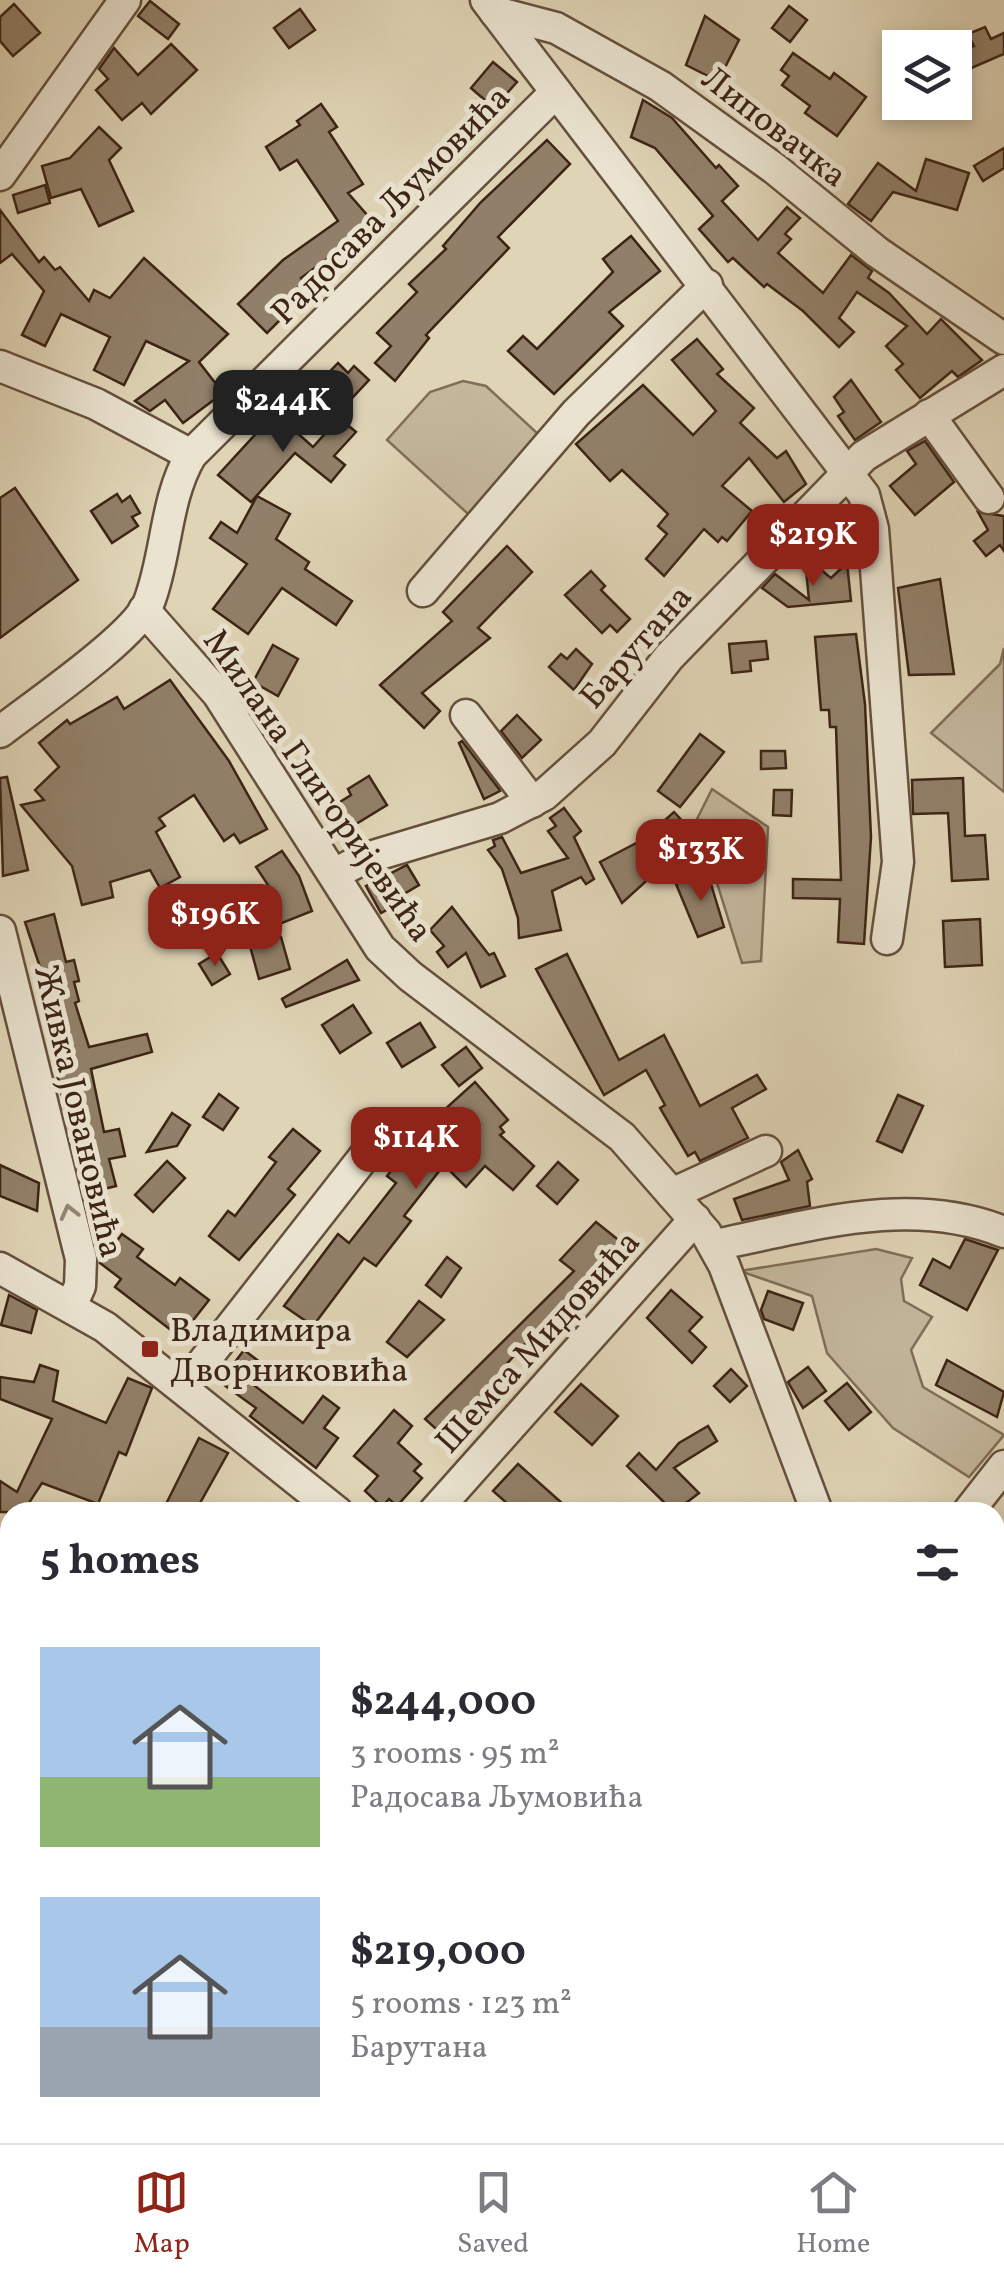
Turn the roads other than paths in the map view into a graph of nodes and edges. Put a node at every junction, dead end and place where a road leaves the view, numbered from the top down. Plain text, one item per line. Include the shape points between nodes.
1 (125, 0) edge
2 (491, 6) edge
3 (556, 92) junction
4 (0, 175) edge
5 (707, 285) junction
6 (1004, 339) edge
7 (0, 366) edge
8 (1004, 370) edge
9 (930, 415) junction
10 (192, 454) junction
11 (850, 472) junction
12 (989, 498) dead end
13 (423, 591) dead end
14 (144, 610) junction
15 (466, 715) dead end
16 (0, 732) edge
17 (532, 802) junction
18 (334, 874) junction
19 (0, 931) edge
20 (886, 940) dead end
21 (385, 1130) dead end
22 (766, 1150) dead end
23 (672, 1194) junction
24 (696, 1219) junction
25 (1004, 1232) edge
26 (715, 1245) junction
27 (0, 1268) edge
28 (71, 1306) junction
29 (182, 1388) junction
30 (1004, 1466) edge
31 (324, 1502) edge
32 (443, 1502) edge
33 (813, 1502) edge
34 (976, 1502) edge

1 - 4 street
2 - 3 street
2 - 6 street, Липовачка via 556,28 660,86 876,252
3 - 5 street
3 - 10 street, Радосава Љумовића
5 - 11 street
5 - 13 street via 576,413
7 - 10 street via 96,404
8 - 9 street, Барутана
9 - 11 street, Барутана
9 - 12 street
10 - 14 street, Радосава Љумовића
11 - 17 street, Барутана via 669,656 575,771
11 - 20 street via 874,529 896,810 896,897
14 - 16 street, Радосава Љумовића via 126,632
14 - 18 street, Милана Глигоријевића via 218,694
15 - 17 street
17 - 18 street, Барутана via 500,818 363,858
18 - 23 street, Милана Глигоријевића via 394,962 594,1114
28 -> 19 street, Живка Јовановића via 81,1259
21 - 29 street
22 - 23 street
23 - 24 street, Милана Глигоријевића
24 - 26 street, Милана Глигоријевића
24 - 32 street, Шемса Мидовића
25 - 26 street via 909,1212
26 - 33 street, Милана Глигоријевића
27 - 28 street
28 - 29 street
29 - 31 street
30 - 34 street

